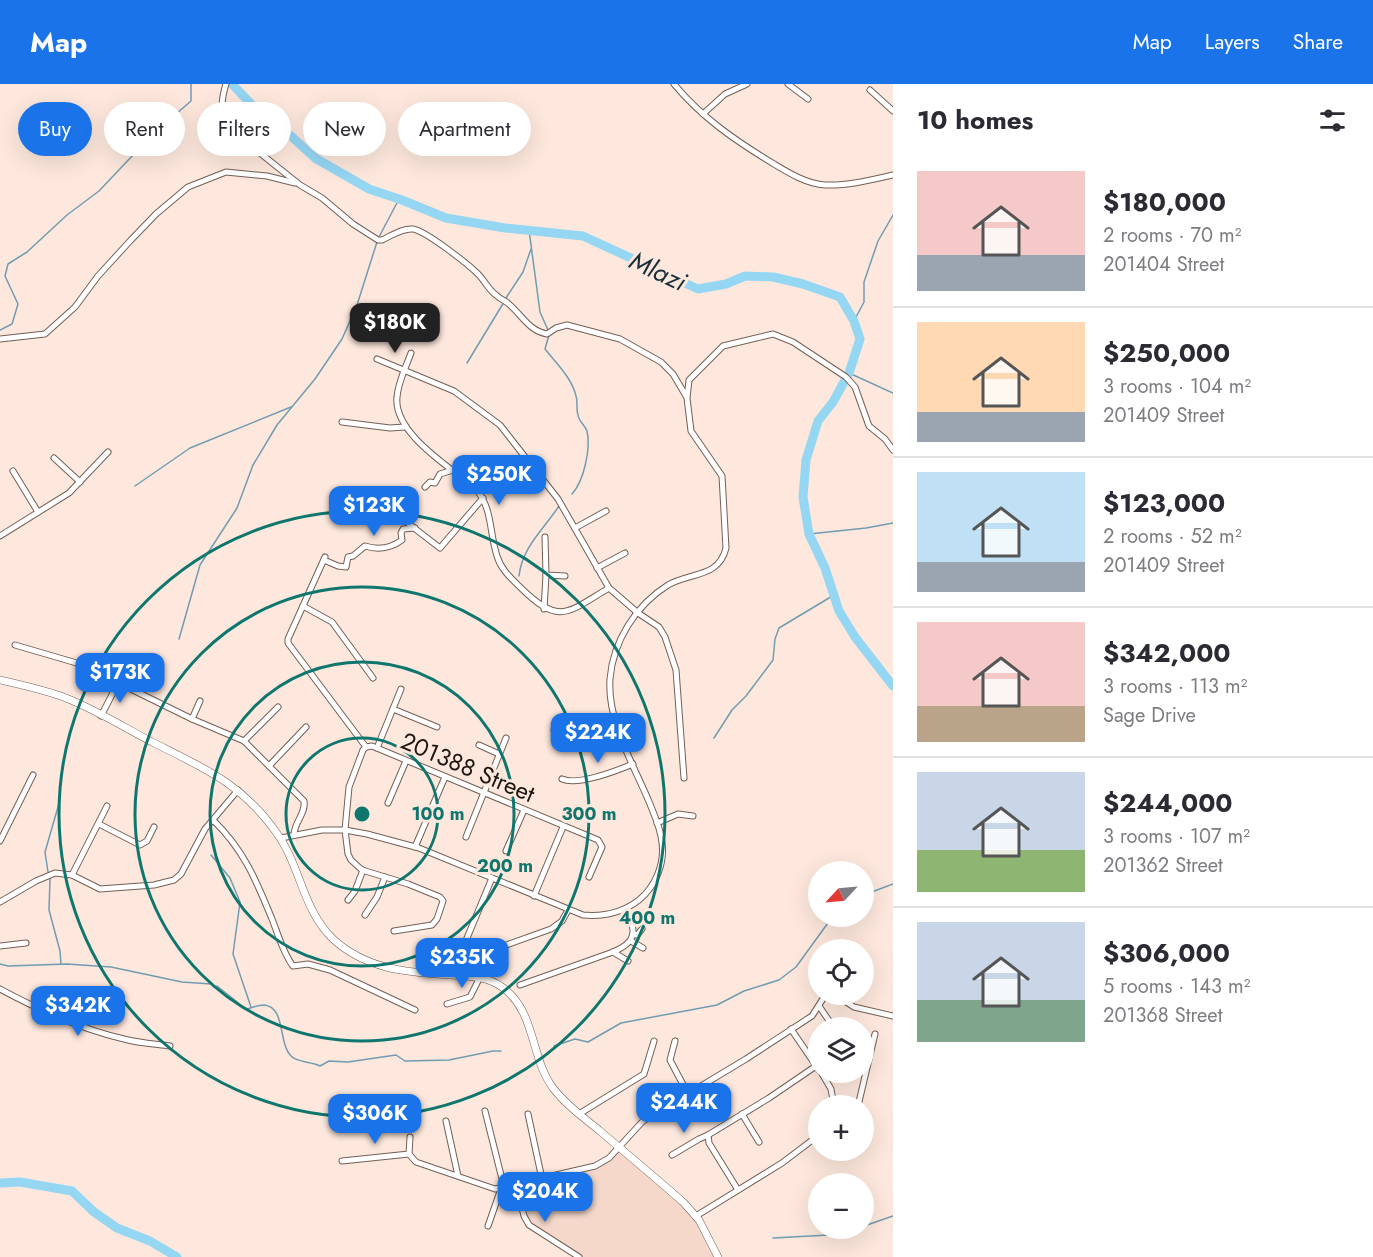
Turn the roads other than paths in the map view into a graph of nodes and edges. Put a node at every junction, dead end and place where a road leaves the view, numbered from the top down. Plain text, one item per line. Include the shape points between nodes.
1 (226, 84) edge
2 (674, 84) edge
3 (747, 84) edge
4 (788, 84) edge
5 (870, 90) dead end
6 (808, 99) dead end
7 (893, 111) edge
8 (703, 114) junction
9 (893, 175) edge
10 (300, 184) junction
11 (0, 339) edge
12 (411, 353) dead end
13 (377, 359) dead end
14 (404, 371) junction
15 (687, 398) junction
16 (342, 422) dead end
17 (405, 427) junction
18 (893, 450) edge
19 (108, 452) dead end
20 (54, 458) dead end
21 (453, 470) junction
22 (13, 471) dead end
23 (80, 482) junction
24 (425, 487) dead end
25 (483, 498) junction
26 (606, 511) dead end
27 (38, 512) junction
28 (405, 520) dead end
29 (415, 528) junction
30 (575, 528) junction
31 (0, 536) edge
32 (545, 537) dead end
33 (625, 553) dead end
34 (597, 568) junction
35 (546, 575) junction
36 (565, 576) dead end
37 (609, 588) junction
38 (303, 606) junction
39 (544, 609) junction
40 (638, 613) junction
41 (15, 645) dead end
42 (373, 678) dead end
43 (0, 680) edge
44 (118, 683) junction
45 (401, 689) dead end
46 (200, 700) dead end
47 (278, 707) dead end
48 (393, 710) junction
49 (101, 716) junction
50 (192, 719) junction
51 (616, 721) junction
52 (306, 726) dead end
53 (437, 728) dead end
54 (554, 730) dead end
55 (506, 738) dead end
56 (244, 741) junction
57 (479, 745) dead end
58 (366, 747) junction
59 (377, 748) junction
60 (499, 754) junction
61 (406, 760) junction
62 (633, 764) junction
63 (269, 766) junction
64 (33, 775) dead end
65 (445, 777) junction
66 (684, 778) dead end
67 (562, 779) dead end
68 (238, 790) junction
69 (484, 793) junction
70 (388, 803) dead end
71 (107, 806) dead end
72 (524, 810) junction
73 (693, 816) dead end
74 (213, 820) junction
75 (657, 823) junction
76 (99, 824) junction
77 (154, 826) dead end
78 (563, 826) junction
79 (345, 830) junction
80 (294, 835) junction
81 (466, 837) dead end
82 (281, 838) junction
83 (0, 841) edge
84 (415, 847) junction
85 (506, 851) dead end
86 (363, 870) junction
87 (72, 876) junction
88 (385, 877) junction
89 (589, 877) dead end
90 (492, 878) junction
91 (534, 896) junction
92 (348, 900) dead end
93 (0, 902) edge
94 (626, 909) junction
95 (568, 910) junction
96 (365, 915) dead end
97 (642, 929) dead end
98 (394, 931) dead end
99 (633, 934) junction
100 (631, 942) junction
101 (26, 944) dead end
102 (0, 946) edge
103 (643, 948) dead end
104 (462, 950) dead end
105 (613, 952) junction
106 (484, 953) dead end
107 (628, 962) dead end
108 (480, 977) junction
109 (520, 985) dead end
110 (0, 989) edge
111 (447, 1004) dead end
112 (851, 1005) edge
113 (819, 1006) joint
114 (415, 1010) dead end
115 (826, 1017) edge
116 (893, 1017) edge
117 (791, 1029) junction
118 (876, 1034) dead end
119 (654, 1041) dead end
120 (675, 1041) dead end
121 (170, 1046) dead end
122 (808, 1053) edge
123 (808, 1075) edge
124 (688, 1094) junction
125 (861, 1095) edge
126 (485, 1111) dead end
127 (528, 1114) dead end
128 (579, 1114) junction
129 (742, 1114) junction
130 (446, 1121) dead end
131 (708, 1135) junction
132 (410, 1137) dead end
133 (759, 1142) dead end
134 (808, 1144) edge
135 (619, 1147) junction
136 (409, 1154) junction
137 (672, 1155) dead end
138 (342, 1161) dead end
139 (458, 1176) junction
140 (542, 1179) junction
141 (516, 1185) junction
142 (502, 1188) junction
143 (738, 1190) junction
144 (696, 1216) junction
145 (488, 1226) dead end
146 (579, 1257) edge
147 (717, 1257) edge

1 - 10 street via 222,110 235,133
2 - 8 street
3 - 8 street via 725,94
4 - 6 street
5 - 7 street
8 - 9 street via 732,139 812,182 839,184
10 - 11 street via 226,172 188,187 156,214 98,276 75,307 45,334
10 - 15 street via 378,240 405,230 425,234 476,272 497,297 510,304 538,333 547,334 567,325 621,339 661,362
12 - 14 street
13 - 14 street
14 - 17 street via 397,401
14 - 30 street via 454,391 500,425 558,499
15 - 18 street via 689,380 719,348 777,335 846,377 855,387 868,426 885,438
15 - 40 street via 691,431 722,476 724,558 716,567 667,586
16 - 17 street
17 - 21 street
19 - 23 street
20 - 23 street
21 - 24 street via 440,474 435,483
21 - 25 street
22 - 27 street
23 - 27 street
25 - 29 street via 440,548
25 - 39 street via 499,562
26 - 30 street
27 - 31 street
28 - 29 street
29 - 38 street via 404,529 402,540 386,548 373,550 365,546 348,557 346,567 324,559
30 - 34 street
32 - 35 street
33 - 34 street
34 - 37 street
35 - 36 street
35 - 39 street
37 - 39 street via 567,611 555,613
37 - 40 street
38 - 42 street via 332,622
38 - 58 street via 288,643
40 - 51 street via 624,632 612,665 610,688
40 - 66 street via 659,627 675,666
41 - 44 street via 73,662
43 - 49 street via 68,699
44 - 49 street
44 - 50 street
45 - 48 street
46 - 50 street
47 - 56 street
48 - 53 street
48 - 59 street
49 - 68 street via 205,768
50 - 56 street
51 - 54 street
51 - 62 street
52 - 63 street
55 - 60 street
56 - 63 street
57 - 60 street
58 - 59 street, 201388 Street
58 - 79 street, 201388 Street via 349,787
59 - 61 street, 201388 Street
60 - 69 street
61 - 65 street, 201388 Street
61 - 70 street
62 - 67 street via 607,774 569,782
62 - 75 street
63 - 80 street via 304,801
64 - 83 street
65 - 69 street, 201388 Street
65 - 84 street
68 - 74 street
68 - 82 street
69 - 72 street, 201388 Street
69 - 81 street
71 - 76 street
72 - 78 street, 201388 Street
72 - 85 street
73 - 75 street via 678,814
74 - 87 street via 181,874 170,881 100,889
74 - 114 street via 250,867 293,966 308,964 330,970
75 - 94 street via 662,844 659,870 643,897
76 - 77 street via 140,845 147,841
76 - 87 street
78 - 89 street, 201388 Street via 602,844
78 - 91 street
79 - 80 street
79 - 84 street
79 - 86 street, 201388 Street via 348,854 354,865
80 - 82 street
82 - 108 street via 310,909 347,950 392,970
84 - 90 street
86 - 88 street
86 - 92 street
87 - 93 street via 51,874
88 - 96 street
88 - 98 street via 440,897 444,902 432,925
90 - 91 street
90 - 104 street
91 - 95 street
94 - 95 street via 600,916
94 - 99 street
95 - 106 street via 551,929
97 - 99 street
99 - 100 street
100 - 103 street
100 - 105 street
101 - 102 street
105 - 107 street
105 - 109 street
108 - 111 street via 470,997
108 - 128 street via 500,985 518,1002 547,1078
110 - 121 street via 55,1017 125,1040
112 - 116 street
113 - 115 street
113 - 117 street via 812,1016
117 - 122 street
117 - 124 street
118 - 125 street
119 - 128 street via 644,1074
120 - 124 street via 670,1063
123 - 129 street
124 - 135 street via 639,1124
126 - 142 street
127 - 140 street
128 - 135 street
129 - 131 street
129 - 133 street
130 - 139 street
131 - 137 street
131 - 143 street
132 - 136 street
134 - 143 street
135 - 140 street via 605,1162
135 - 144 street
136 - 138 street
136 - 139 street via 416,1162
139 - 142 street via 489,1188
140 - 141 street
141 - 142 street
141 - 146 street via 529,1225
142 - 145 street
143 - 144 street
144 - 147 street

